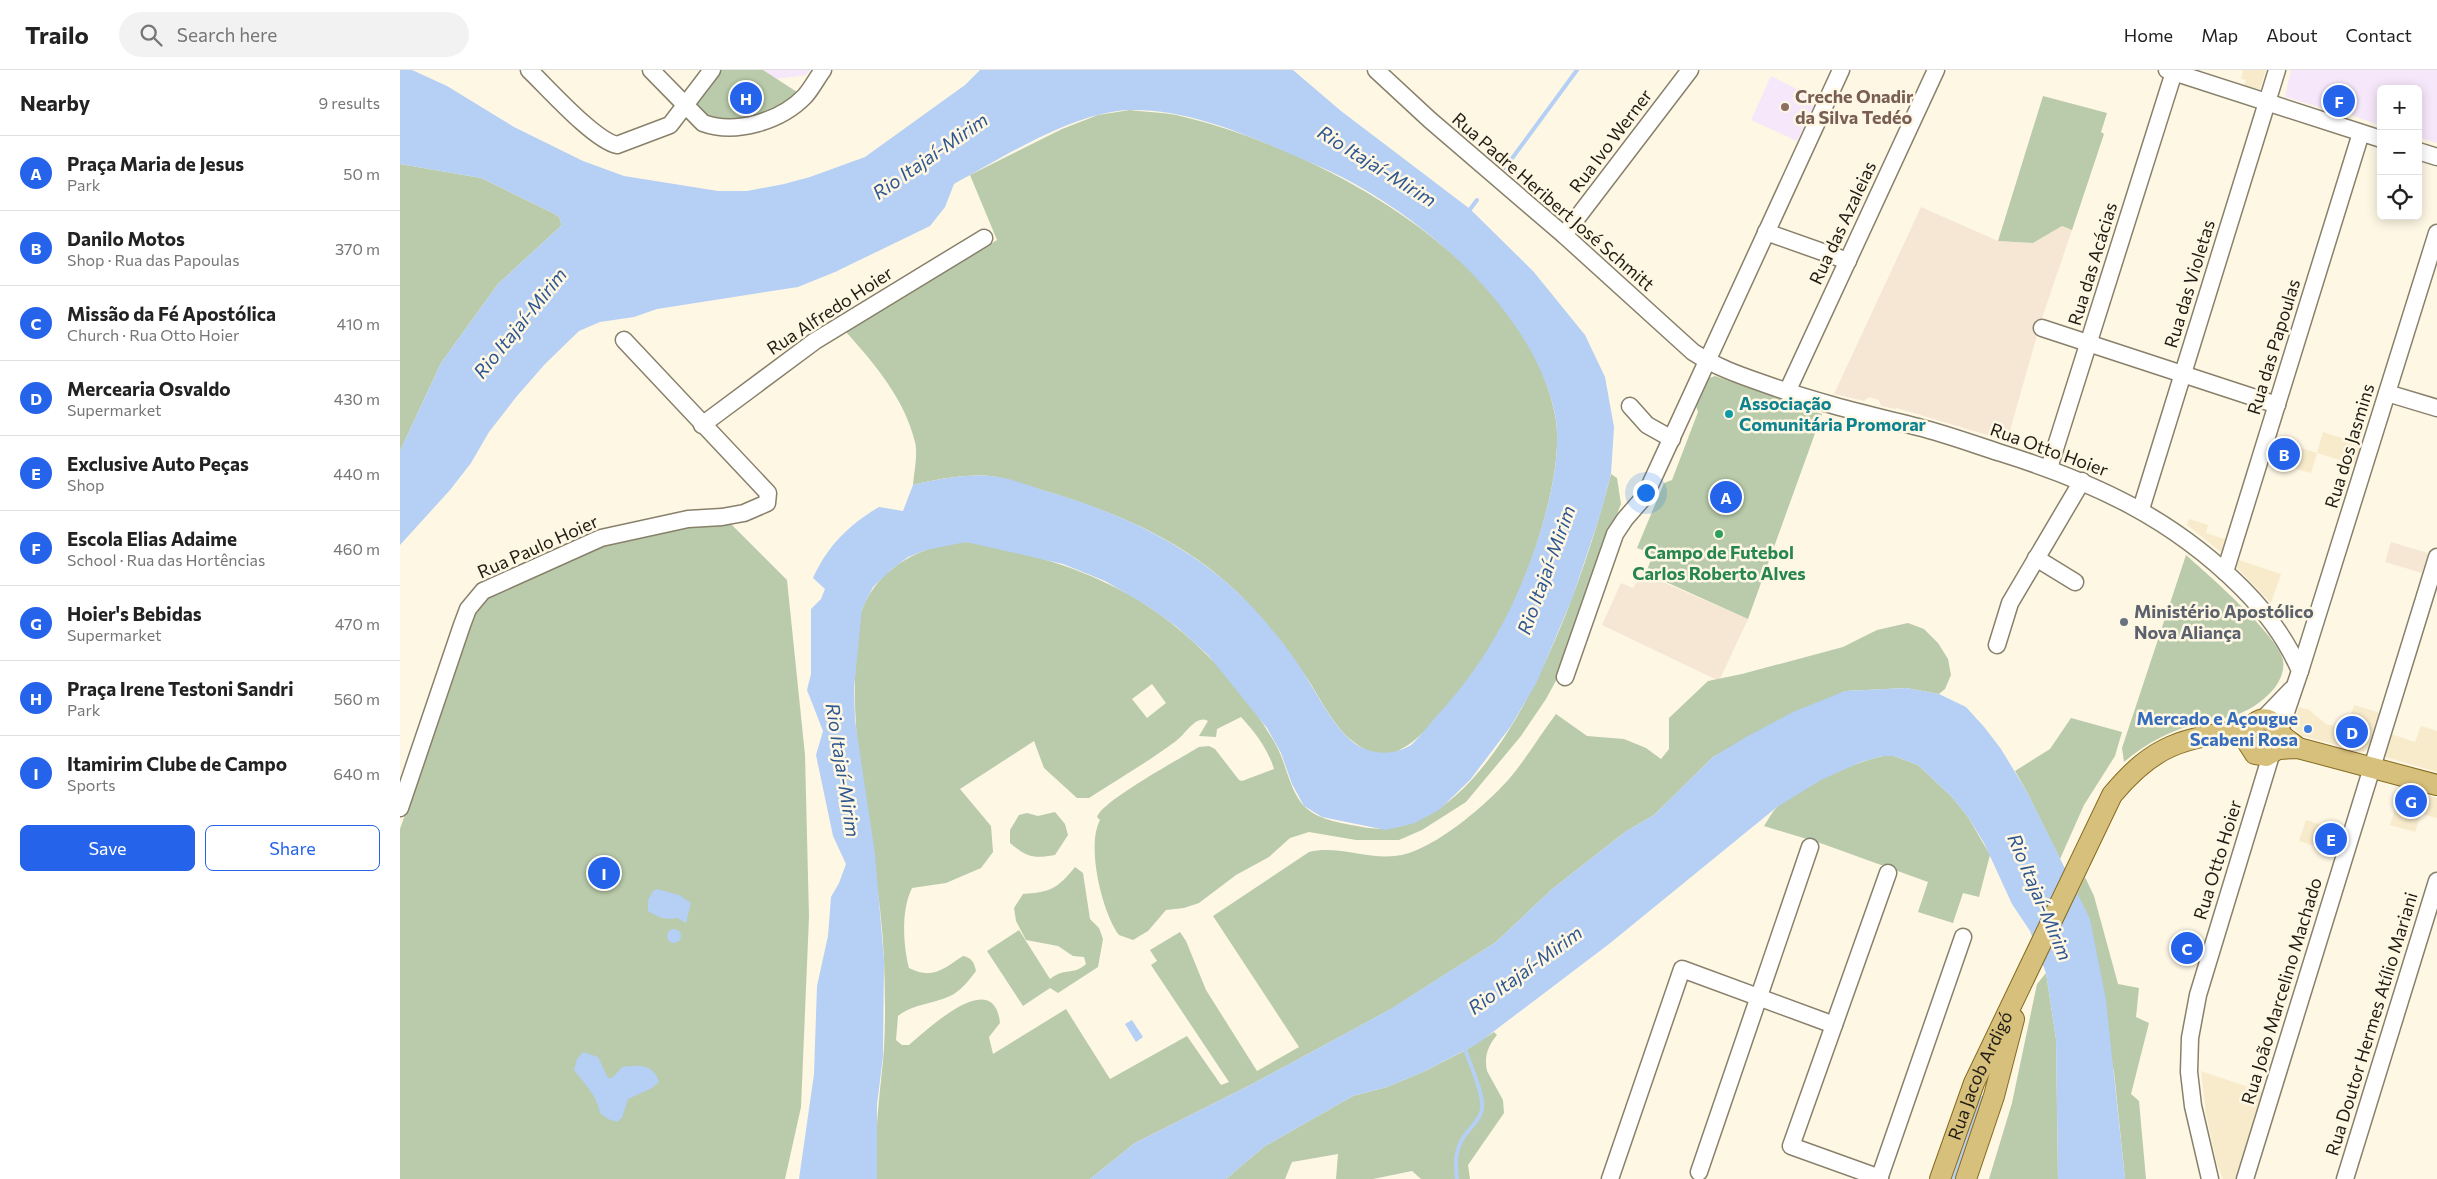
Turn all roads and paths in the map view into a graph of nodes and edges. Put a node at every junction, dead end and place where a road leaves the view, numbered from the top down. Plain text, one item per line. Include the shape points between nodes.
1 (529, 70) edge
2 (651, 70) edge
3 (712, 70) edge
4 (823, 70) edge
5 (1376, 70) edge
6 (1690, 70) edge
7 (1841, 70) edge
8 (1936, 70) edge
9 (2277, 70) edge
10 (2170, 71) edge
11 (2267, 102) junction
12 (686, 106) junction
13 (2361, 133) junction
14 (2377, 138) edge
15 (2422, 152) edge
16 (2437, 158) edge
17 (1766, 232) junction
18 (2437, 233) edge
19 (1564, 235) junction
20 (984, 238) dead end
21 (1848, 261) junction
22 (2042, 328) dead end
23 (624, 340) dead end
24 (2089, 343) junction
25 (1706, 361) junction
26 (2183, 374) junction
27 (1787, 392) junction
28 (2387, 393) junction
29 (2277, 405) junction
30 (1630, 406) dead end
31 (2437, 408) edge
32 (702, 425) junction
33 (1672, 439) junction
34 (2050, 468) junction
35 (2082, 481) junction
36 (2141, 509) junction
37 (2437, 557) edge
38 (2036, 558) junction
39 (2225, 572) junction
40 (2075, 582) dead end
41 (1997, 645) dead end
42 (1565, 677) dead end
43 (2297, 679) junction
44 (2266, 740) junction
45 (2372, 768) junction
46 (2437, 785) edge
47 (400, 808) edge
48 (1810, 847) dead end
49 (1888, 872) dead end
50 (2437, 881) edge
51 (1963, 937) dead end
52 (2028, 968) junction
53 (1759, 997) junction
54 (1834, 1025) junction
55 (1699, 1172) dead end
56 (1880, 1178) edge
57 (1610, 1179) edge
58 (1940, 1179) edge
59 (1966, 1179) edge
60 (2210, 1179) edge
61 (2246, 1179) edge
62 (2345, 1179) edge

1 - 12 street via 610,144 624,144 670,126
2 - 12 street
3 - 12 street
4 - 12 street via 804,96 790,107 778,116 750,125 713,126 703,123
5 - 19 street, Rua Padre Heribert José Schmitt
6 - 19 street, Rua Ivo Werner
7 - 17 street
8 - 21 street, Rua das Azaleias
9 - 11 street, Rua das Violetas
10 - 11 street
10 - 24 street, Rua das Acácias
11 - 13 street
11 - 26 street, Rua das Violetas
13 - 14 street
13 - 29 street, Rua das Papoulas
15 - 16 street
17 - 21 street
17 - 25 street
18 - 28 street, Rua dos Jasmins
19 - 25 street, Rua Padre Heribert José Schmitt
20 - 32 street, Rua Alfredo Hoier via 815,341
21 - 27 street, Rua das Azaleias
22 - 24 street
23 - 32 street
24 - 26 street
24 - 34 street, Rua das Acácias
25 - 27 street, Rua Otto Hoier
25 - 33 street
26 - 29 street
26 - 36 street, Rua das Violetas
27 - 34 street, Rua Otto Hoier via 1851,412 1920,427
28 - 31 street
28 - 43 street, Rua dos Jasmins
29 - 39 street, Rua das Papoulas
30 - 33 street via 1647,425
32 - 47 street, Rua Paulo Hoier via 768,494 767,503 744,513 688,519 601,538 484,591 468,608
33 - 42 street via 1645,496 1625,518 1616,534
34 - 35 street, Rua Otto Hoier
35 - 36 street, Rua Otto Hoier
35 - 38 street
36 - 39 street, Rua Otto Hoier via 2182,536
37 - 45 street, Rua João Marcelino Machado
38 - 40 street
38 - 41 street via 2010,604
39 - 43 street, Rua Otto Hoier via 2274,624 2290,648
43 - 44 street, Rua Otto Hoier
44 - 45 main road
44 - 52 main road, Rua Jacob Ardigó via 2208,735 2191,738 2137,767 2112,796
44 - 60 street, Rua Otto Hoier via 2261,787 2198,995 2190,1038 2193,1106
45 - 46 main road
45 - 61 street, Rua João Marcelino Machado
48 - 53 street
49 - 54 street
50 - 62 street, Rua Doutor Hermes Atílio Mariani
51 - 56 street
52 - 58 main road, Rua Jacob Ardigó via 1974,1083
52 - 59 main road, Rua Jacob Ardigó via 1994,1096
53 - 54 street
53 - 55 street
53 - 57 street via 1682,969
54 - 56 street via 1792,1146

